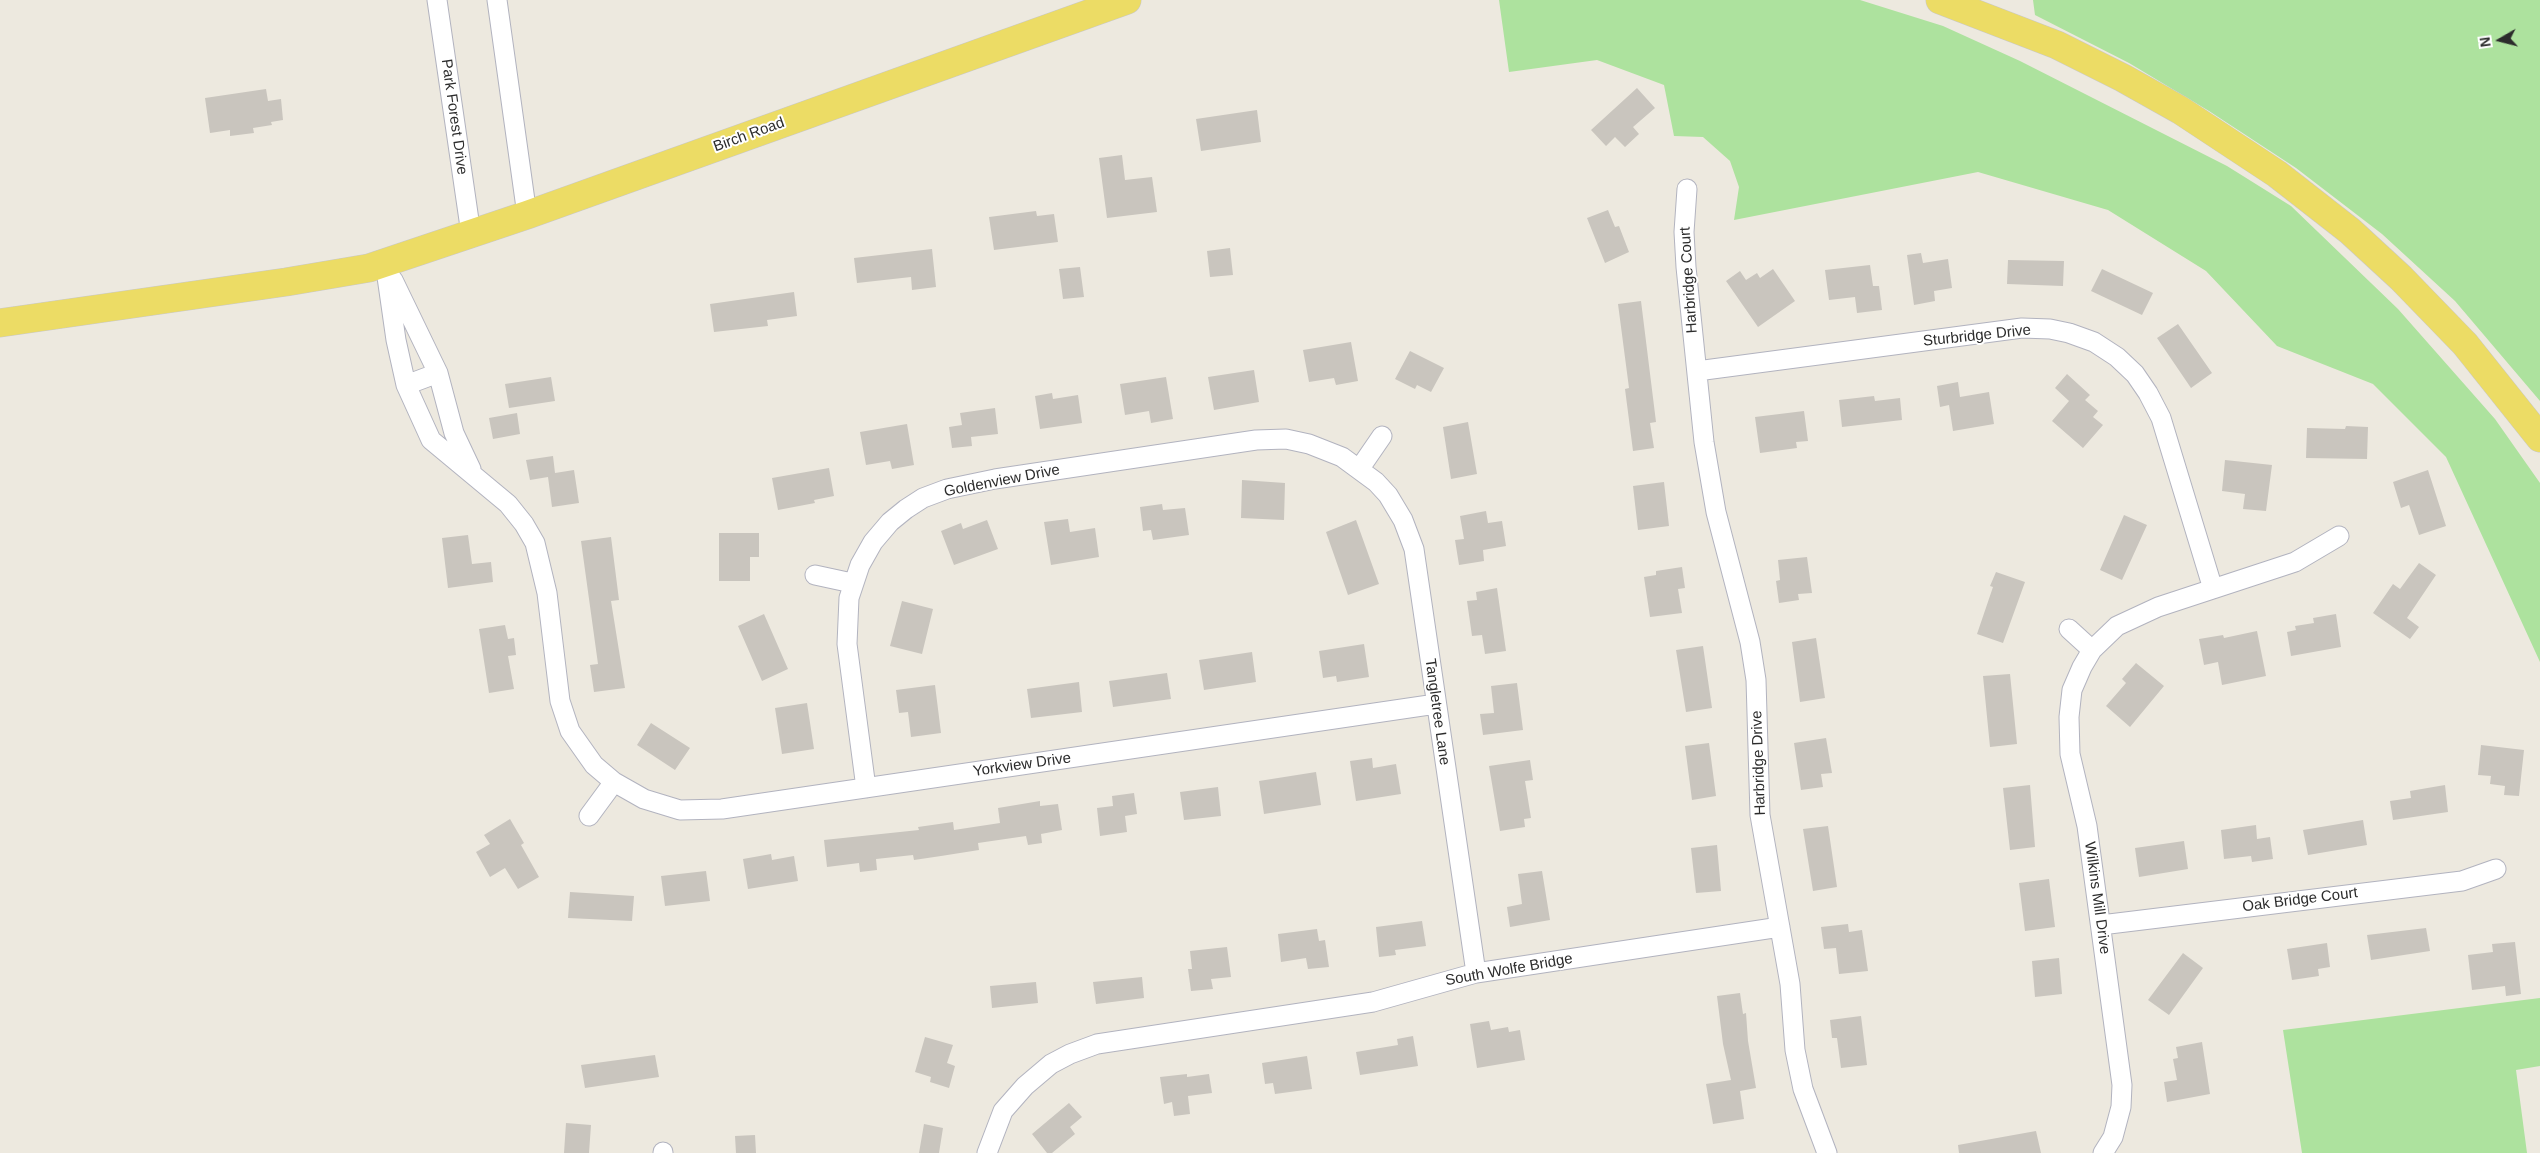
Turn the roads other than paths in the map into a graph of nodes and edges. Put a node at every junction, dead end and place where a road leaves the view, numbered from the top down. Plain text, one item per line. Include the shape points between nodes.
1 (437, 0) edge
2 (497, 0) edge
3 (1127, 0) edge
4 (1940, 0) edge
5 (1688, 189) dead end
6 (527, 215) junction
7 (471, 234) junction
8 (377, 266) junction
9 (0, 324) edge
10 (1697, 370) junction
11 (438, 373) junction
12 (406, 386) junction
13 (1382, 436) dead end
14 (2540, 438) edge
15 (1165, 454) joint
16 (1360, 468) junction
17 (474, 473) junction
18 (2339, 536) dead end
19 (815, 575) dead end
20 (852, 583) junction
21 (2213, 589) junction
22 (2069, 629) dead end
23 (2092, 650) junction
24 (1436, 704) junction
25 (614, 782) junction
26 (866, 788) junction
27 (589, 816) dead end
28 (2496, 868) dead end
29 (2101, 925) junction
30 (1780, 927) junction
31 (1476, 973) junction
32 (2108, 1152) edge
33 (987, 1153) edge
34 (1827, 1153) edge

1 - 7 street, Park Forest Drive
2 - 6 street
3 - 6 main road, Birch Road
4 - 14 main road via 2057,45 2123,78 2180,110 2278,174 2402,278 2464,344
5 - 10 street, Harbridge Court via 1684,232
6 - 7 main road, Birch Road
7 - 8 main road, Birch Road
8 - 9 main road, Birch Road
8 - 11 street
8 - 12 street, Yorkview Drive
10 - 21 street, Sturbridge Drive via 2022,328 2050,329 2094,342 2118,356 2129,368 2161,418
10 - 30 street, Harbridge Drive via 1704,442 1716,512 1750,642 1760,816
11 - 12 street
11 - 17 street via 454,432
12 - 17 street, Yorkview Drive via 431,440
13 - 16 street
15 - 16 street, Tangletree Lane via 1256,440 1286,440 1317,447
15 - 20 street, Goldenview Drive via 995,479 947,489 923,498 890,522 873,542
16 - 24 street, Tangletree Lane via 1388,495 1403,520 1414,549
17 - 25 street, Yorkview Drive via 508,504 535,543 547,594 560,701 570,731 586,755
18 - 21 street, Wilkins Mill Drive via 2294,562
19 - 20 street
20 - 26 street, Goldenview Drive via 847,644
21 - 23 street, Wilkins Mill Drive via 2158,607 2116,626
22 - 23 street
23 - 29 street, Wilkins Mill Drive via 2072,690 2068,717 2070,754 2087,826
24 - 26 street, Yorkview Drive
24 - 31 street, Tangletree Lane
25 - 26 street, Yorkview Drive via 658,805 694,811 722,810
25 - 27 street
28 - 29 street, Oak Bridge Court via 2462,881
29 - 32 street, Wilkins Mill Drive via 2122,1085 2121,1107
30 - 31 street, South Wolfe Bridge
30 - 34 street, Harbridge Drive via 1803,1089
31 - 33 street, South Wolfe Bridge via 1373,1002 1097,1044 1051,1064 1025,1086 1003,1111

